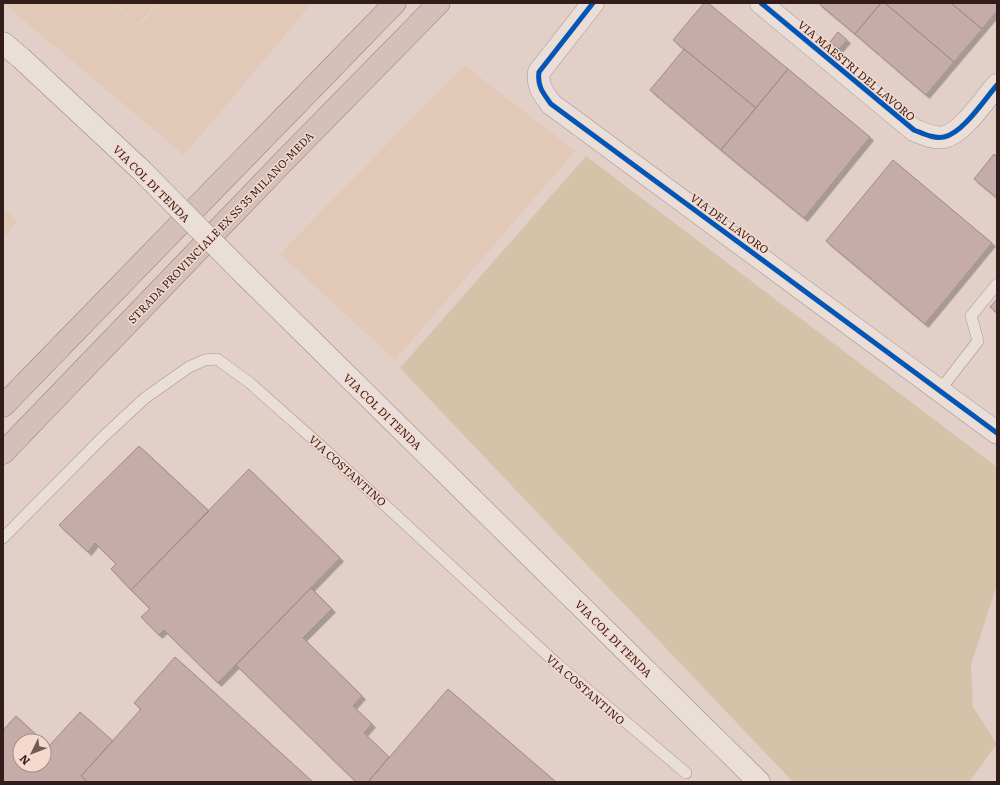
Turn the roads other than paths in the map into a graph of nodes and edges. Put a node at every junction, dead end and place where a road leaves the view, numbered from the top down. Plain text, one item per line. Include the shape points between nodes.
1 (395, 3) edge
2 (439, 3) edge
3 (594, 3) edge
4 (761, 3) edge
5 (3, 43) edge
6 (997, 85) edge
7 (997, 284) edge
8 (940, 390) junction
9 (3, 406) edge
10 (997, 433) edge
11 (3, 453) edge
12 (3, 538) edge
13 (686, 773) dead end
14 (759, 782) edge

1 - 9 highway
2 - 11 highway, STRADA PROVINCIALE EX SS 35 MILANO-MEDA
3 - 8 main road, VIA DEL LAVORO via 539,72 538,81 542,92 552,104
4 - 6 main road, VIA MAESTRI DEL LAVORO via 914,130 930,136 944,137 956,132
5 - 14 main road, VIA COL DI TENDA, bridge via 140,169
7 - 8 lane via 971,316 978,341
8 - 10 main road, VIA DEL LAVORO
12 - 13 lane, VIA COSTANTINO via 145,398 189,367 205,360 217,359 250,383 556,663

